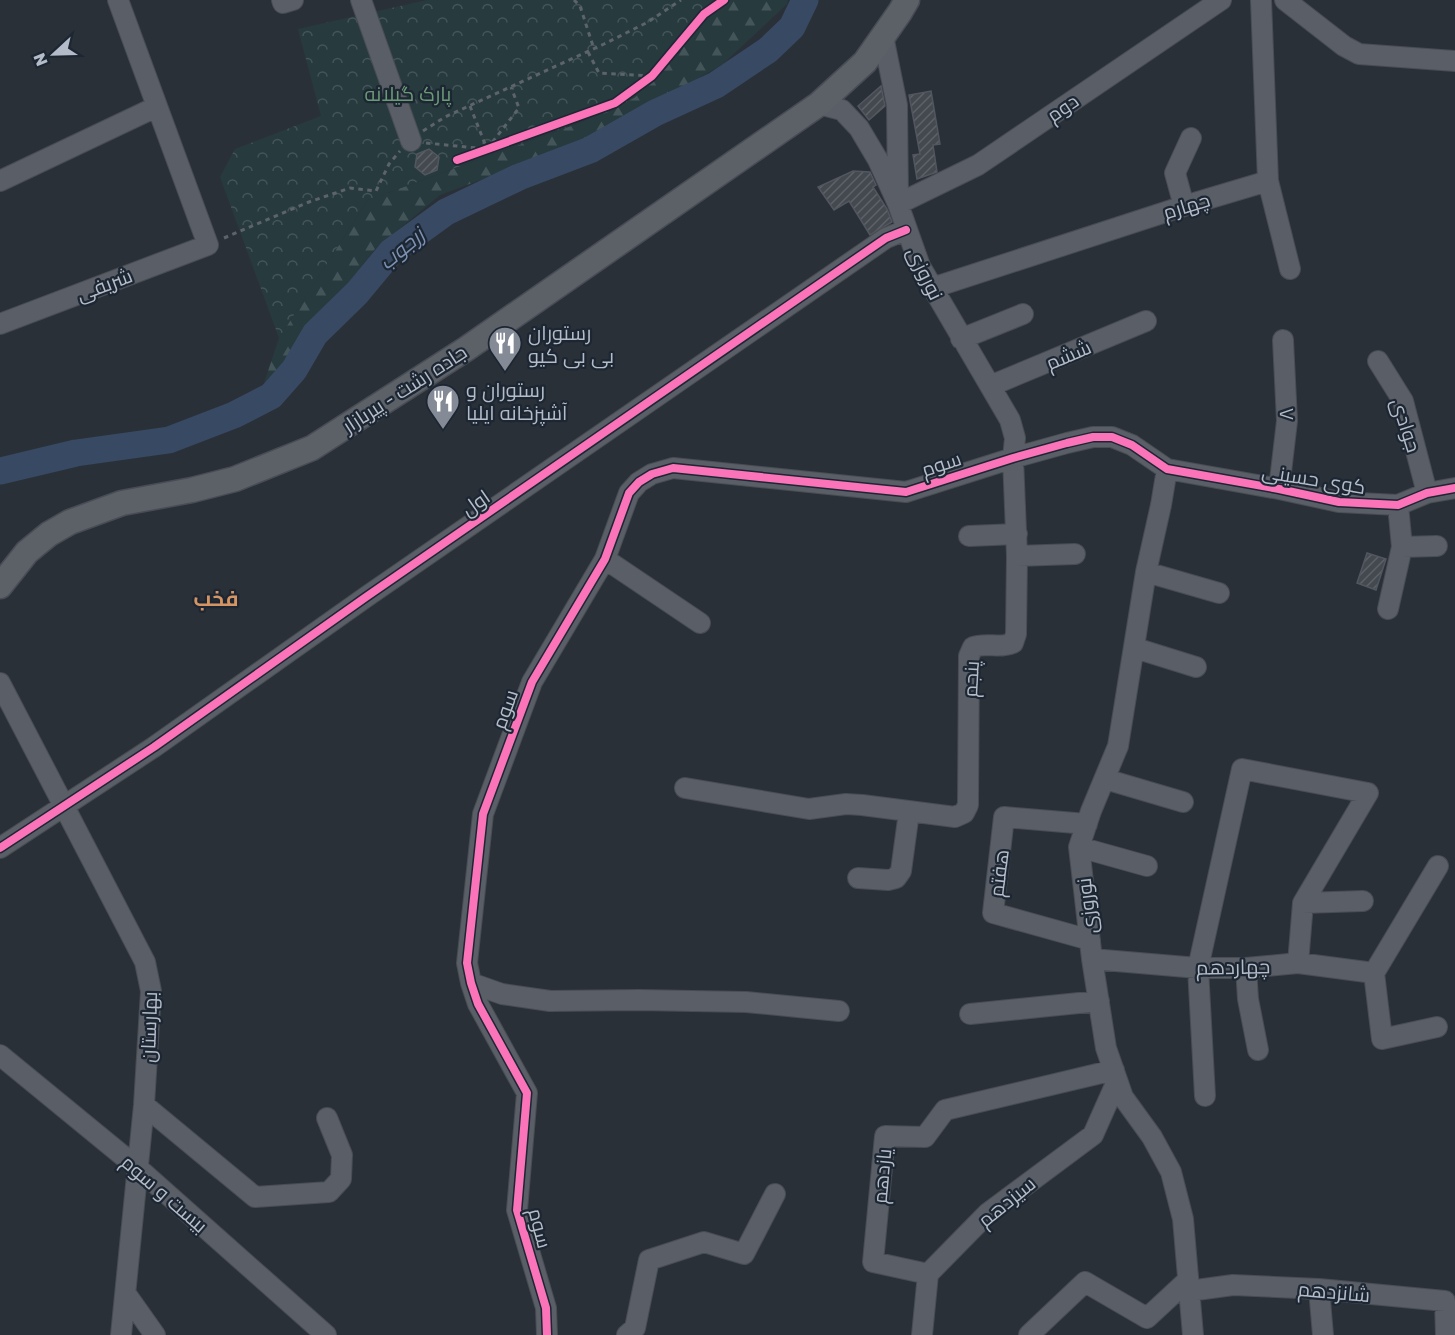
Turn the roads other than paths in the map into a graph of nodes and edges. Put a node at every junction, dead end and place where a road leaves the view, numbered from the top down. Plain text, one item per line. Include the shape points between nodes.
1 (118, 0) edge
2 (282, 0) edge
3 (293, 0) edge
4 (361, 0) edge
5 (907, 0) edge
6 (1221, 0) edge
7 (1261, 0) edge
8 (1285, 0) edge
9 (883, 36) junction
10 (1455, 61) edge
11 (819, 104) junction
12 (156, 107) junction
13 (1191, 138) dead end
14 (411, 141) road end
15 (0, 181) edge
16 (1268, 181) junction
17 (898, 204) junction
18 (1184, 206) junction
19 (906, 231) junction
20 (1290, 269) dead end
21 (932, 288) junction
22 (1023, 314) dead end
23 (1146, 321) dead end
24 (0, 324) edge
25 (961, 339) junction
26 (1283, 340) dead end
27 (1378, 361) dead end
28 (990, 386) junction
29 (1012, 458) junction
30 (1167, 469) junction
31 (1455, 488) edge
32 (1279, 489) junction
33 (1427, 493) junction
34 (1398, 505) junction
35 (1017, 534) junction
36 (969, 536) dead end
37 (1437, 546) dead end
38 (1402, 547) junction
39 (1075, 554) dead end
40 (1017, 556) junction
41 (605, 559) junction
42 (1146, 572) junction
43 (0, 586) edge
44 (1220, 593) dead end
45 (1388, 609) dead end
46 (700, 623) dead end
47 (1135, 648) junction
48 (1196, 667) dead end
49 (0, 683) edge
50 (1105, 779) junction
51 (685, 788) dead end
52 (1183, 802) dead end
53 (64, 804) junction
54 (909, 812) junction
55 (1087, 824) junction
56 (1079, 847) junction
57 (0, 848) edge
58 (1147, 866) dead end
59 (1438, 866) dead end
60 (858, 878) dead end
61 (1363, 902) dead end
62 (1303, 903) junction
63 (1091, 949) junction
64 (1298, 963) junction
65 (1198, 968) junction
66 (1246, 968) junction
67 (1374, 973) junction
68 (471, 983) junction
69 (1099, 1001) junction
70 (839, 1011) dead end
71 (970, 1014) dead end
72 (1437, 1027) dead end
73 (1258, 1050) dead end
74 (0, 1055) edge
75 (1115, 1075) junction
76 (1205, 1096) dead end
77 (144, 1105) junction
78 (327, 1118) dead end
79 (139, 1169) junction
80 (775, 1194) dead end
81 (928, 1274) junction
82 (1188, 1285) junction
83 (1319, 1289) junction
84 (126, 1294) junction
85 (550, 1334) edge
86 (121, 1335) edge
87 (155, 1335) edge
88 (326, 1335) edge
89 (627, 1335) edge
90 (922, 1335) edge
91 (1029, 1335) edge
92 (1192, 1335) edge
93 (1323, 1335) edge
94 (1446, 1335) edge

1 - 12 street
2 - 3 street
4 - 14 street
5 - 9 main road, جاده رشت - پیربازار
6 - 17 street, دوم via 978,165
7 - 16 street
8 - 10 street via 1359,54
9 - 11 main road, جاده رشت - پیربازار via 865,62
9 - 17 street via 897,105
11 - 17 street, نوروزی via 842,110 859,128
11 - 43 main road, جاده رشت - پیربازار via 466,349 312,447 235,479 122,503 70,522 27,552
12 - 15 street
12 - 24 street, شریفی via 208,245
13 - 18 street via 1175,173
16 - 18 street, چهارم
16 - 20 street
17 - 19 street, نوروزی
18 - 21 street, چهارم
19 - 21 street, نوروزی
19 - 53 street, اول via 886,238 154,747
21 - 25 street, نوروزی
22 - 25 street
23 - 28 street, ششم
25 - 28 street, نوروزی
26 - 32 street, ۸ via 1287,421
27 - 33 street, جوادی via 1403,401
28 - 29 street, نوروزی via 1010,420 1015,438
29 - 30 street, سوم via 1093,436 1112,437
29 - 35 street, پنجم
29 - 41 street, سوم via 906,492 673,468 652,474 629,493
30 - 32 street, کوی حسینی
30 - 42 street, نوروزی
31 - 33 street, کوی حسینی
32 - 34 street, کوی حسینی via 1339,502
33 - 34 street, کوی حسینی
34 - 38 street
35 - 36 street
35 - 40 street, پنجم
37 - 38 street
38 - 45 street
39 - 40 street
40 - 54 street, پنجم via 1013,643 1005,647 980,644 973,647 969,656 968,805 964,813 955,817
41 - 46 street
41 - 68 street, سوم via 532,682 483,814 466,963
42 - 44 street
42 - 47 street, نوروزی
47 - 48 street
47 - 50 street, نوروزی via 1118,746
49 - 53 street, بهارستان
50 - 52 street
50 - 55 street, نوروزی
51 - 54 street via 809,809 846,804
53 - 57 street, اول
53 - 77 street, بهارستان via 145,962 151,991
54 - 60 street via 901,871 896,878
55 - 56 street, نوروزی
55 - 63 street, هفتم via 1004,816 993,913
56 - 58 street
56 - 63 street, نوروزی
59 - 67 street
61 - 62 street
62 - 64 street
62 - 65 street via 1368,793 1242,769
63 - 65 street, چهاردهم
63 - 69 street, نوروزی
64 - 66 street, چهاردهم
64 - 67 street, چهاردهم
65 - 66 street, چهاردهم
65 - 76 street
66 - 73 street
67 - 72 street via 1382,1039
68 - 70 street via 502,994 550,1001 746,1002
68 - 85 street, سوم via 478,1004 527,1093 517,1210
69 - 71 street
69 - 75 street, نوروزی via 1106,1048
74 - 79 street, بیست و سوم
75 - 81 street, سیزدهم via 1094,1135 988,1213
75 - 81 street, یازدهم via 945,1110 925,1137 885,1136 873,1262
75 - 82 street, نوروزی via 1123,1097 1171,1172 1183,1219
77 - 78 street via 255,1197 329,1192 341,1179 342,1155
77 - 79 street, بهارستان
79 - 84 street, بهارستان
79 - 88 street, بیست و سوم
80 - 89 street via 744,1254 704,1242 649,1260 635,1328
81 - 90 street
82 - 83 street, شانزدهم
82 - 91 street via 1147,1318 1084,1282
82 - 92 street, نوروزی
83 - 93 street
83 - 94 street, شانزدهم via 1445,1301
84 - 86 street, بهارستان
84 - 87 street

